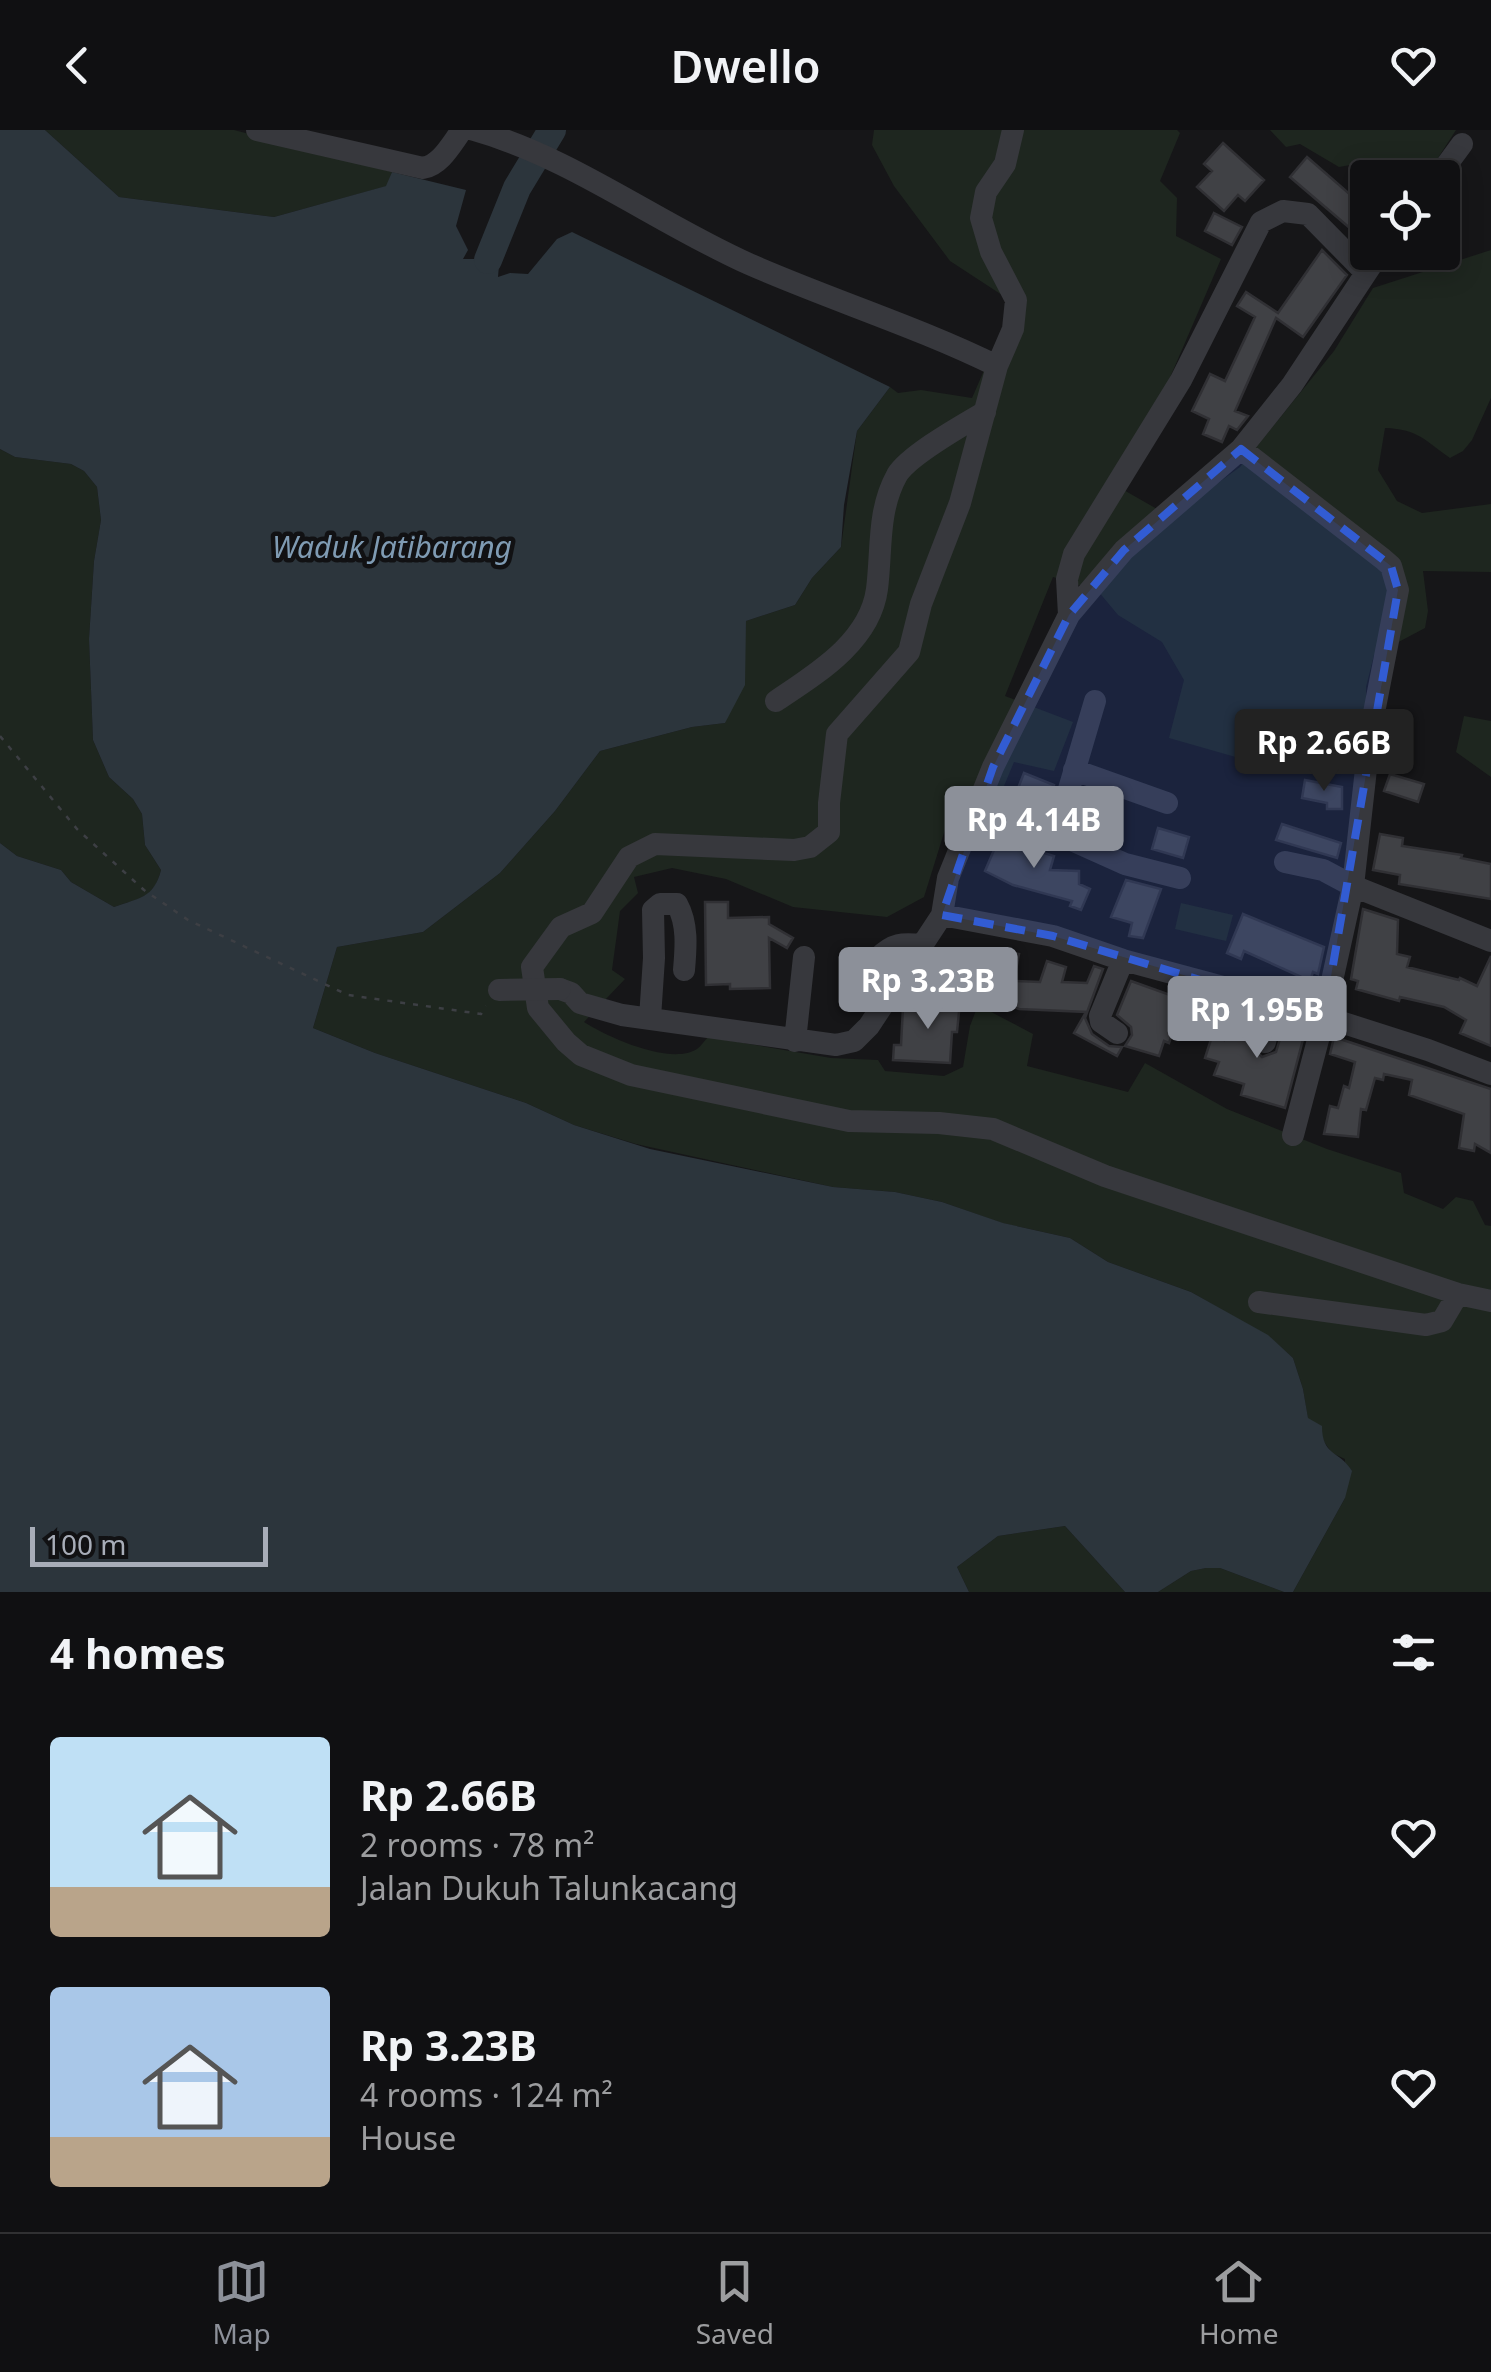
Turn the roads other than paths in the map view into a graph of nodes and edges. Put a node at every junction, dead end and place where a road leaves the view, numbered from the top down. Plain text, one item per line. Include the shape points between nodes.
1 (257, 130) edge
2 (462, 130) edge
3 (474, 130) edge
4 (1013, 130) edge
5 (346, 139) edge
6 (1462, 144) dead end
7 (1450, 160) edge
8 (1365, 272) joint
9 (995, 365) junction
10 (985, 412) junction
11 (1241, 449) junction
12 (1070, 615) junction
13 (776, 701) dead end
14 (1095, 701) dead end
15 (1074, 770) junction
16 (1166, 803) dead end
17 (978, 804) junction
18 (1056, 833) junction
19 (1285, 862) dead end
20 (1180, 878) dead end
21 (1353, 886) junction
22 (942, 914) junction
23 (1491, 941) edge
24 (804, 957) dead end
25 (1123, 960) junction
26 (684, 970) dead end
27 (499, 990) road end
28 (1274, 1001) junction
29 (1324, 1016) junction
30 (650, 1018) junction
31 (1117, 1034) dead end
32 (796, 1040) junction
33 (1264, 1042) dead end
34 (1491, 1074) edge
35 (1293, 1134) dead end
36 (1458, 1294) junction
37 (1491, 1300) edge
38 (1259, 1302) dead end

1 - 5 street
2 - 5 street via 423,168
3 - 9 street via 500,137 747,262
4 - 9 street via 982,218 1016,300 1014,329
6 - 7 street
8 - 11 street via 1292,385
8 - 12 street via 1308,214 1283,211 1261,222 1181,380 1074,554 1067,578
9 - 10 street
10 - 13 street via 898,473 881,517 876,594 855,638 828,666
10 - 36 street via 909,652 837,734 829,832 794,850 655,844 629,857 592,913 561,927 532,967 538,1008 582,1055 631,1075 849,1121 993,1128 1106,1176
11 - 12 street via 1124,550
11 - 21 street via 1383,558 1397,580
12 - 17 street
14 - 15 street
15 - 16 street
15 - 18 street
17 - 18 street
17 - 22 street via 948,878
18 - 20 street via 1125,864
19 - 21 street via 1323,870
21 - 23 street
21 - 29 street
22 - 25 street via 1053,936
22 - 32 street via 854,1041 836,1046
24 - 32 street
25 - 28 street
25 - 31 street via 1100,1016
26 - 30 street via 682,914 677,904 660,904 654,910
27 - 30 street, bridge via 560,989 580,1003
28 - 29 street
28 - 33 street
29 - 34 street
29 - 35 street
30 - 32 street
36 - 37 street
36 - 38 street via 1442,1321 1426,1325

